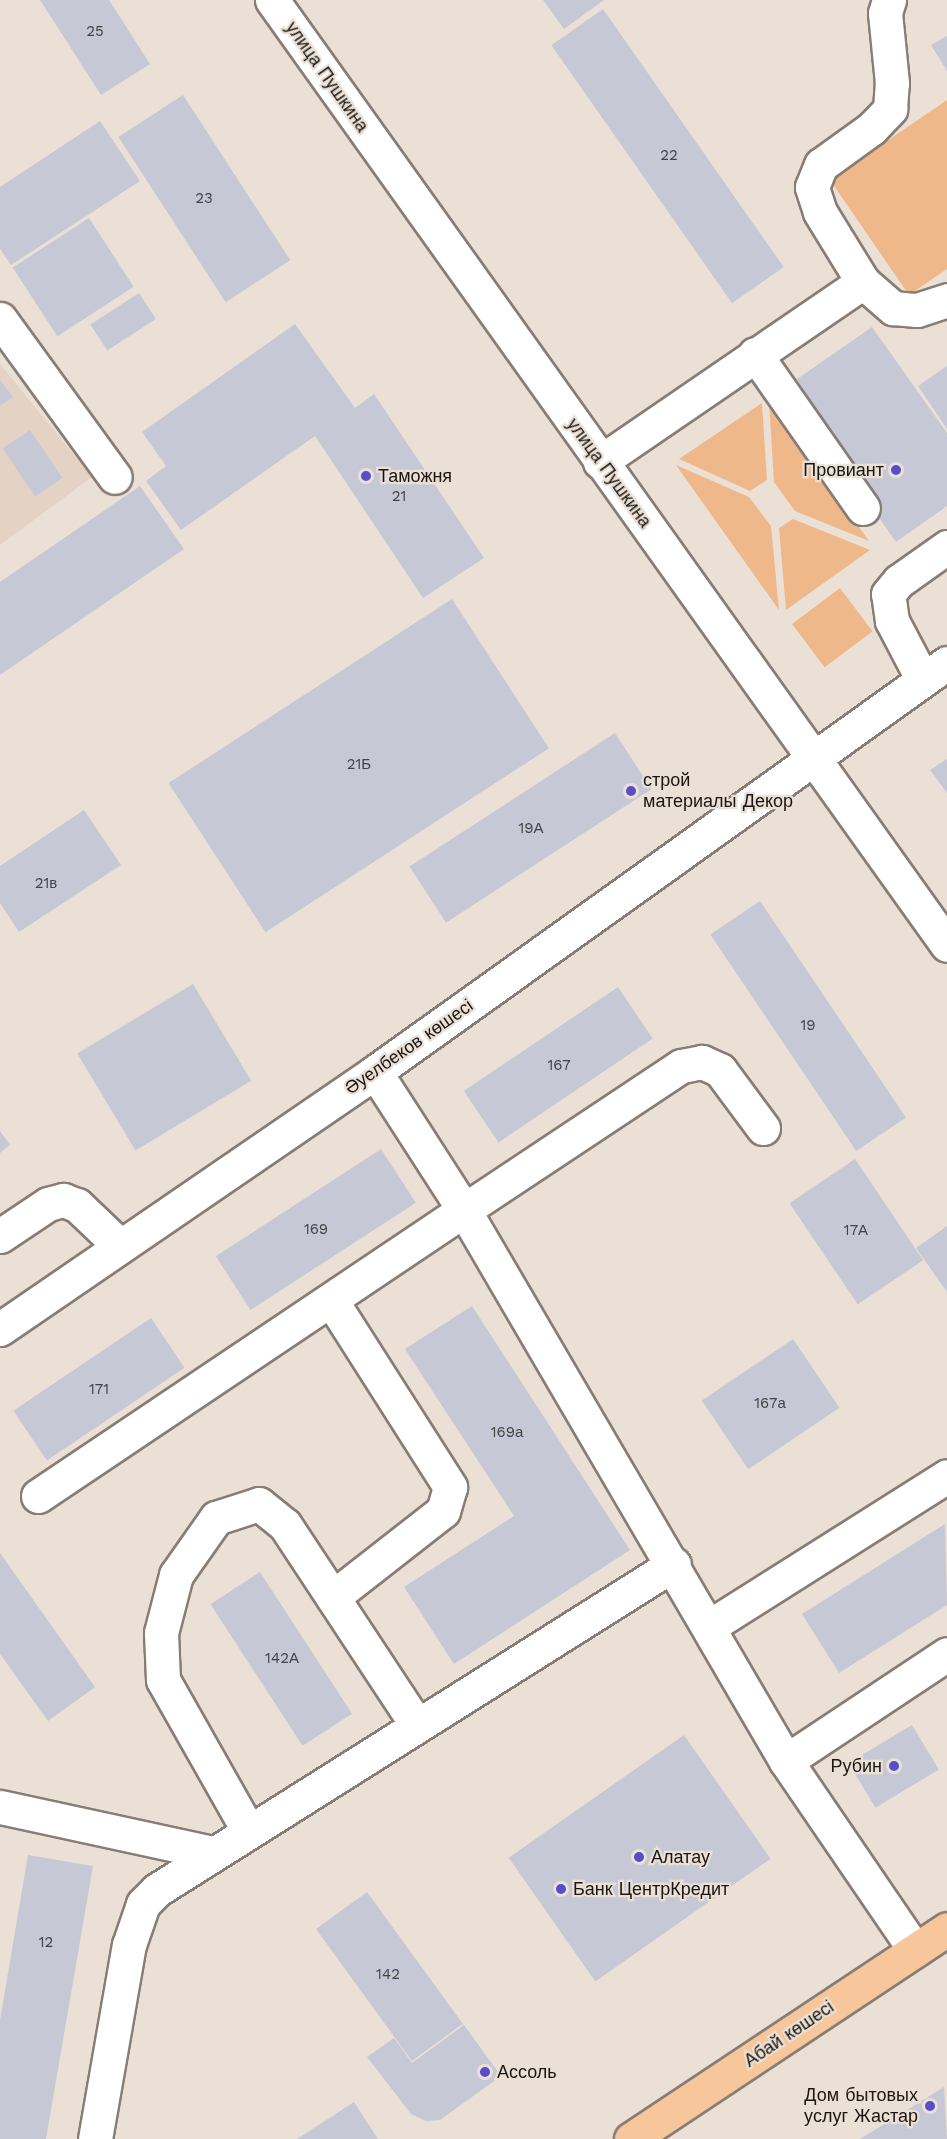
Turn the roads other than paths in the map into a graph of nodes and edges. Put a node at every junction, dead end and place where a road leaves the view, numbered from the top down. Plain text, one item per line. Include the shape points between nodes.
1 (272, 0) edge
2 (889, 0) edge
3 (863, 282) junction
4 (947, 300) edge
5 (0, 319) edge
6 (755, 354) junction
7 (600, 462) junction
8 (115, 477) dead end
9 (863, 508) dead end
10 (947, 548) edge
11 (935, 672) edge
12 (812, 757) junction
13 (947, 945) edge
14 (375, 1072) junction
15 (763, 1128) dead end
16 (464, 1210) junction
17 (0, 1236) edge
18 (120, 1246) junction
19 (331, 1300) junction
20 (0, 1329) edge
21 (947, 1476) edge
22 (38, 1496) dead end
23 (674, 1564) junction
24 (333, 1597) junction
25 (710, 1626) junction
26 (947, 1654) edge
27 (417, 1725) junction
28 (786, 1761) junction
29 (0, 1807) edge
30 (248, 1830) junction
31 (212, 1853) junction
32 (947, 1929) edge
33 (915, 1950) junction
34 (95, 2139) edge
35 (631, 2139) edge

1 - 7 street, улица Пушкина
2 - 3 street via 885,13 892,83 890,109 871,129 821,165 812,187 820,212
3 - 4 street via 893,308 917,310
3 - 6 street
5 - 8 street
6 - 7 street
6 - 9 street
7 - 12 street, улица Пушкина
10 - 11 street via 899,581 888,594 892,621
11 - 12 street, Әуелбеков көшесі
12 - 13 street, улица Пушкина
12 - 14 street, Әуелбеков көшесі
14 - 16 street
14 - 18 street, Әуелбеков көшесі
15 - 16 street via 720,1070 702,1062 681,1066
16 - 19 street
16 - 23 street
17 - 18 street via 48,1204 63,1200 77,1205
18 - 20 street, Әуелбеков көшесі
19 - 22 street
19 - 24 street via 450,1487 443,1511
21 - 25 street
23 - 25 street
23 - 27 street
24 - 27 street
24 - 30 street via 285,1525 258,1504 216,1518 176,1575 161,1633 163,1680
25 - 28 street
26 - 28 street
27 - 30 street
28 - 33 street
29 - 31 street
30 - 31 street
31 - 34 street via 157,1890 143,1904 134,1923
32 - 33 main road, Абай көшесі
33 - 35 main road, Абай көшесі

